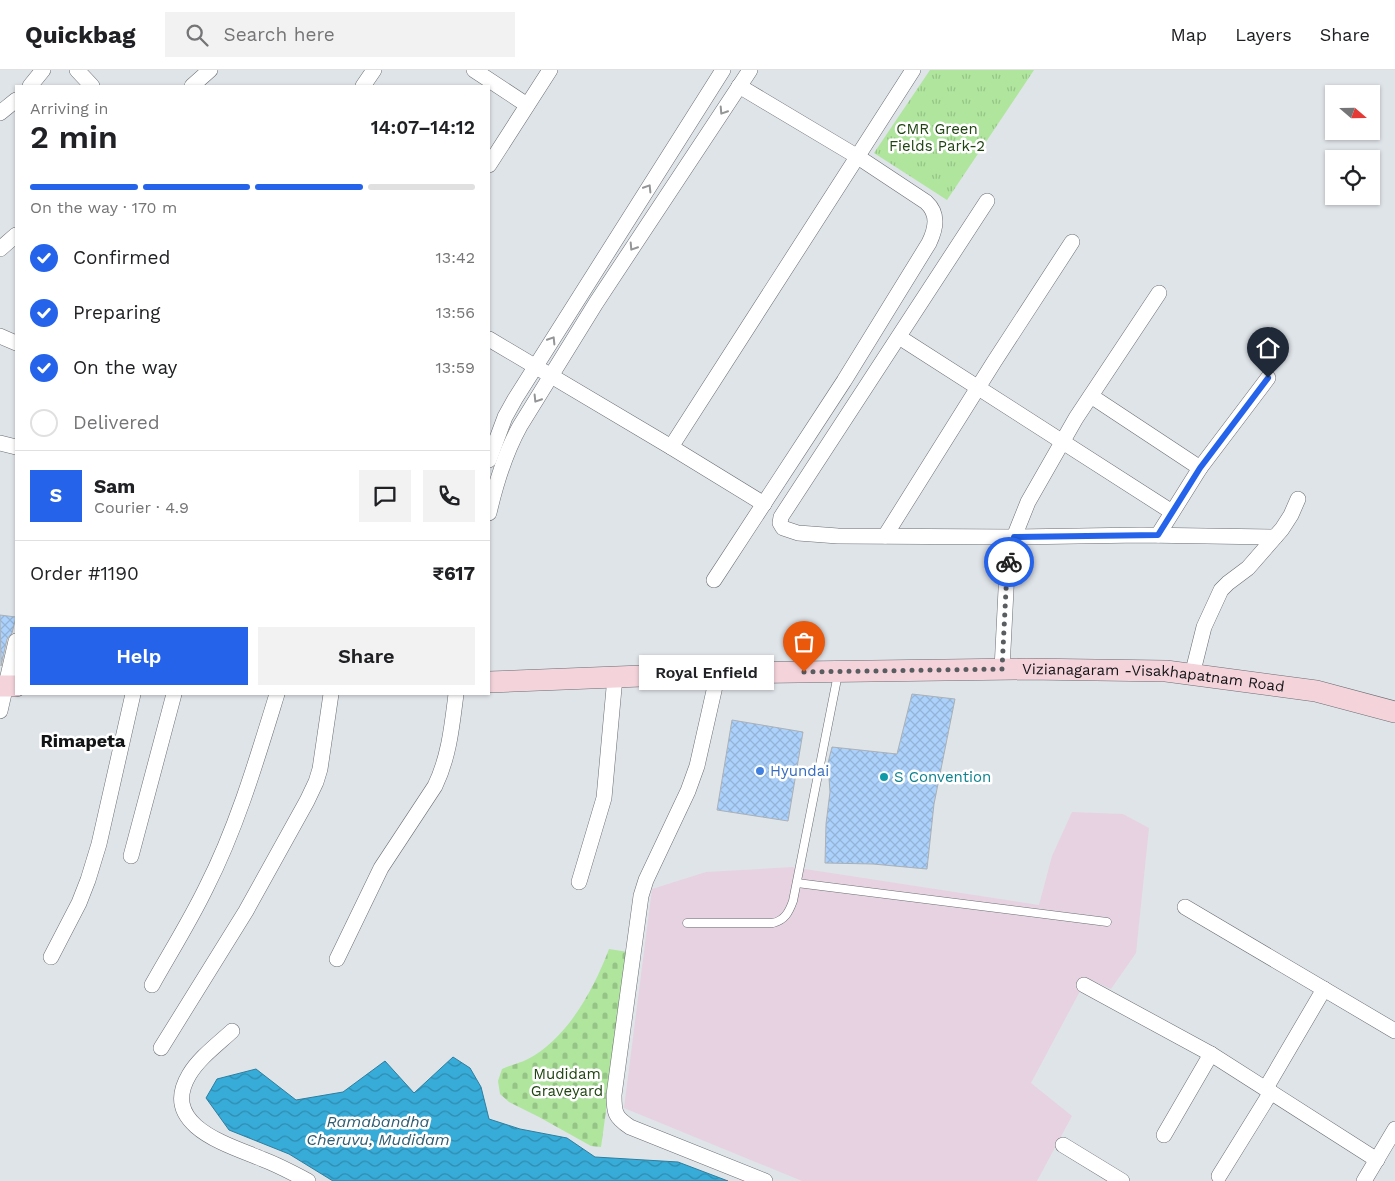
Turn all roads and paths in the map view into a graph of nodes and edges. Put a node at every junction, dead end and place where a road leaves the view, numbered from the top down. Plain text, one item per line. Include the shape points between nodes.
1 (43, 70) edge
2 (77, 70) edge
3 (210, 70) edge
4 (374, 70) edge
5 (474, 70) edge
6 (550, 70) edge
7 (723, 70) edge
8 (750, 70) edge
9 (913, 70) edge
10 (31, 85) edge
11 (91, 85) edge
12 (193, 85) edge
13 (364, 85) edge
14 (739, 86) junction
15 (15, 101) edge
16 (527, 105) junction
17 (0, 114) edge
18 (858, 158) junction
19 (490, 163) edge
20 (987, 201) dead end
21 (15, 236) edge
22 (1072, 242) dead end
23 (0, 249) edge
24 (1158, 293) dead end
25 (0, 336) edge
26 (899, 337) junction
27 (490, 340) edge
28 (15, 343) edge
29 (535, 367) junction
30 (551, 376) junction
31 (1268, 378) dead end
32 (978, 387) junction
33 (1091, 396) junction
34 (0, 443) edge
35 (1062, 443) junction
36 (15, 447) edge
37 (671, 447) junction
38 (490, 457) edge
39 (1200, 468) junction
40 (1298, 499) dead end
41 (764, 504) junction
42 (490, 509) edge
43 (1172, 512) junction
44 (1158, 535) junction
45 (885, 536) junction
46 (1014, 537) junction
47 (1275, 537) junction
48 (714, 580) dead end
49 (15, 646) edge
50 (1002, 669) junction
51 (838, 672) junction
52 (718, 673) junction
53 (1192, 675) junction
54 (615, 677) junction
55 (490, 682) edge
56 (7, 686) edge
57 (133, 695) edge
58 (174, 695) edge
59 (277, 695) edge
60 (331, 695) edge
61 (456, 695) edge
62 (0, 711) edge
63 (1395, 712) edge
64 (131, 856) dead end
65 (579, 882) dead end
66 (797, 883) junction
67 (1186, 907) dead end
68 (1107, 922) dead end
69 (687, 923) dead end
70 (51, 957) dead end
71 (337, 958) dead end
72 (152, 985) dead end
73 (1084, 985) dead end
74 (1324, 989) junction
75 (232, 1031) dead end
76 (1395, 1031) edge
77 (161, 1048) dead end
78 (1211, 1054) junction
79 (1268, 1090) junction
80 (1395, 1130) edge
81 (1164, 1135) dead end
82 (1063, 1145) dead end
83 (1377, 1160) junction
84 (1219, 1176) dead end
85 (308, 1181) edge
86 (765, 1181) edge
87 (1122, 1181) edge
88 (1364, 1181) edge

1 - 10 street
2 - 11 street
3 - 12 street
4 - 13 street
5 - 16 street
6 - 16 street
29 -> 7 street
8 - 14 street
9 - 18 street
14 - 18 street
14 -> 30 street
15 - 17 street
16 - 19 street
18 - 37 street
18 - 41 street via 926,202 935,214 934,232 844,381
20 - 26 street
21 - 23 street
22 - 32 street
24 - 33 street
25 - 28 street
26 - 32 street
26 - 45 street via 780,524 788,531 798,533
27 - 29 street
29 - 30 street
29 - 38 street via 505,417
30 - 37 street
30 -> 42 street via 512,440
31 - 39 street
32 - 35 street
32 - 45 street
33 - 35 street
33 - 39 street
34 - 36 street
35 - 43 street
35 - 46 street via 1028,502
37 - 41 street
39 - 43 street
40 - 47 street
41 - 48 street
43 - 44 street
44 - 46 street
44 - 47 street
45 - 46 street
46 - 50 street via 1007,570
47 - 53 street via 1248,568 1221,590 1204,627
49 - 56 street
50 - 51 main road, Vizianagaram -Visakhapatnam Road
50 - 53 main road, Vizianagaram -Visakhapatnam Road via 1166,671
51 - 52 main road, Vizianagaram -Visakhapatnam Road
51 - 66 lane
52 - 54 main road, Vizianagaram -Visakhapatnam Road
52 - 86 street via 697,766 641,896 614,1108 616,1116 630,1127
53 - 63 main road, Vizianagaram -Visakhapatnam Road via 1316,691
54 - 55 main road, Vizianagaram -Visakhapatnam Road
54 - 65 street via 604,798
56 - 62 street
57 - 70 street via 88,880
58 - 64 street
59 - 72 street via 238,812 206,888
60 - 77 street via 320,768 313,788 246,912
61 - 71 street via 442,773 381,868
66 - 68 lane
66 - 69 lane via 789,911 773,924
67 - 74 street
73 - 78 street
74 - 76 street
74 - 79 street
75 - 85 street via 189,1075 182,1101 187,1116 224,1145
78 - 79 street
78 - 81 street
79 - 83 street
79 - 84 street
80 - 83 street
82 - 87 street
83 - 88 street

